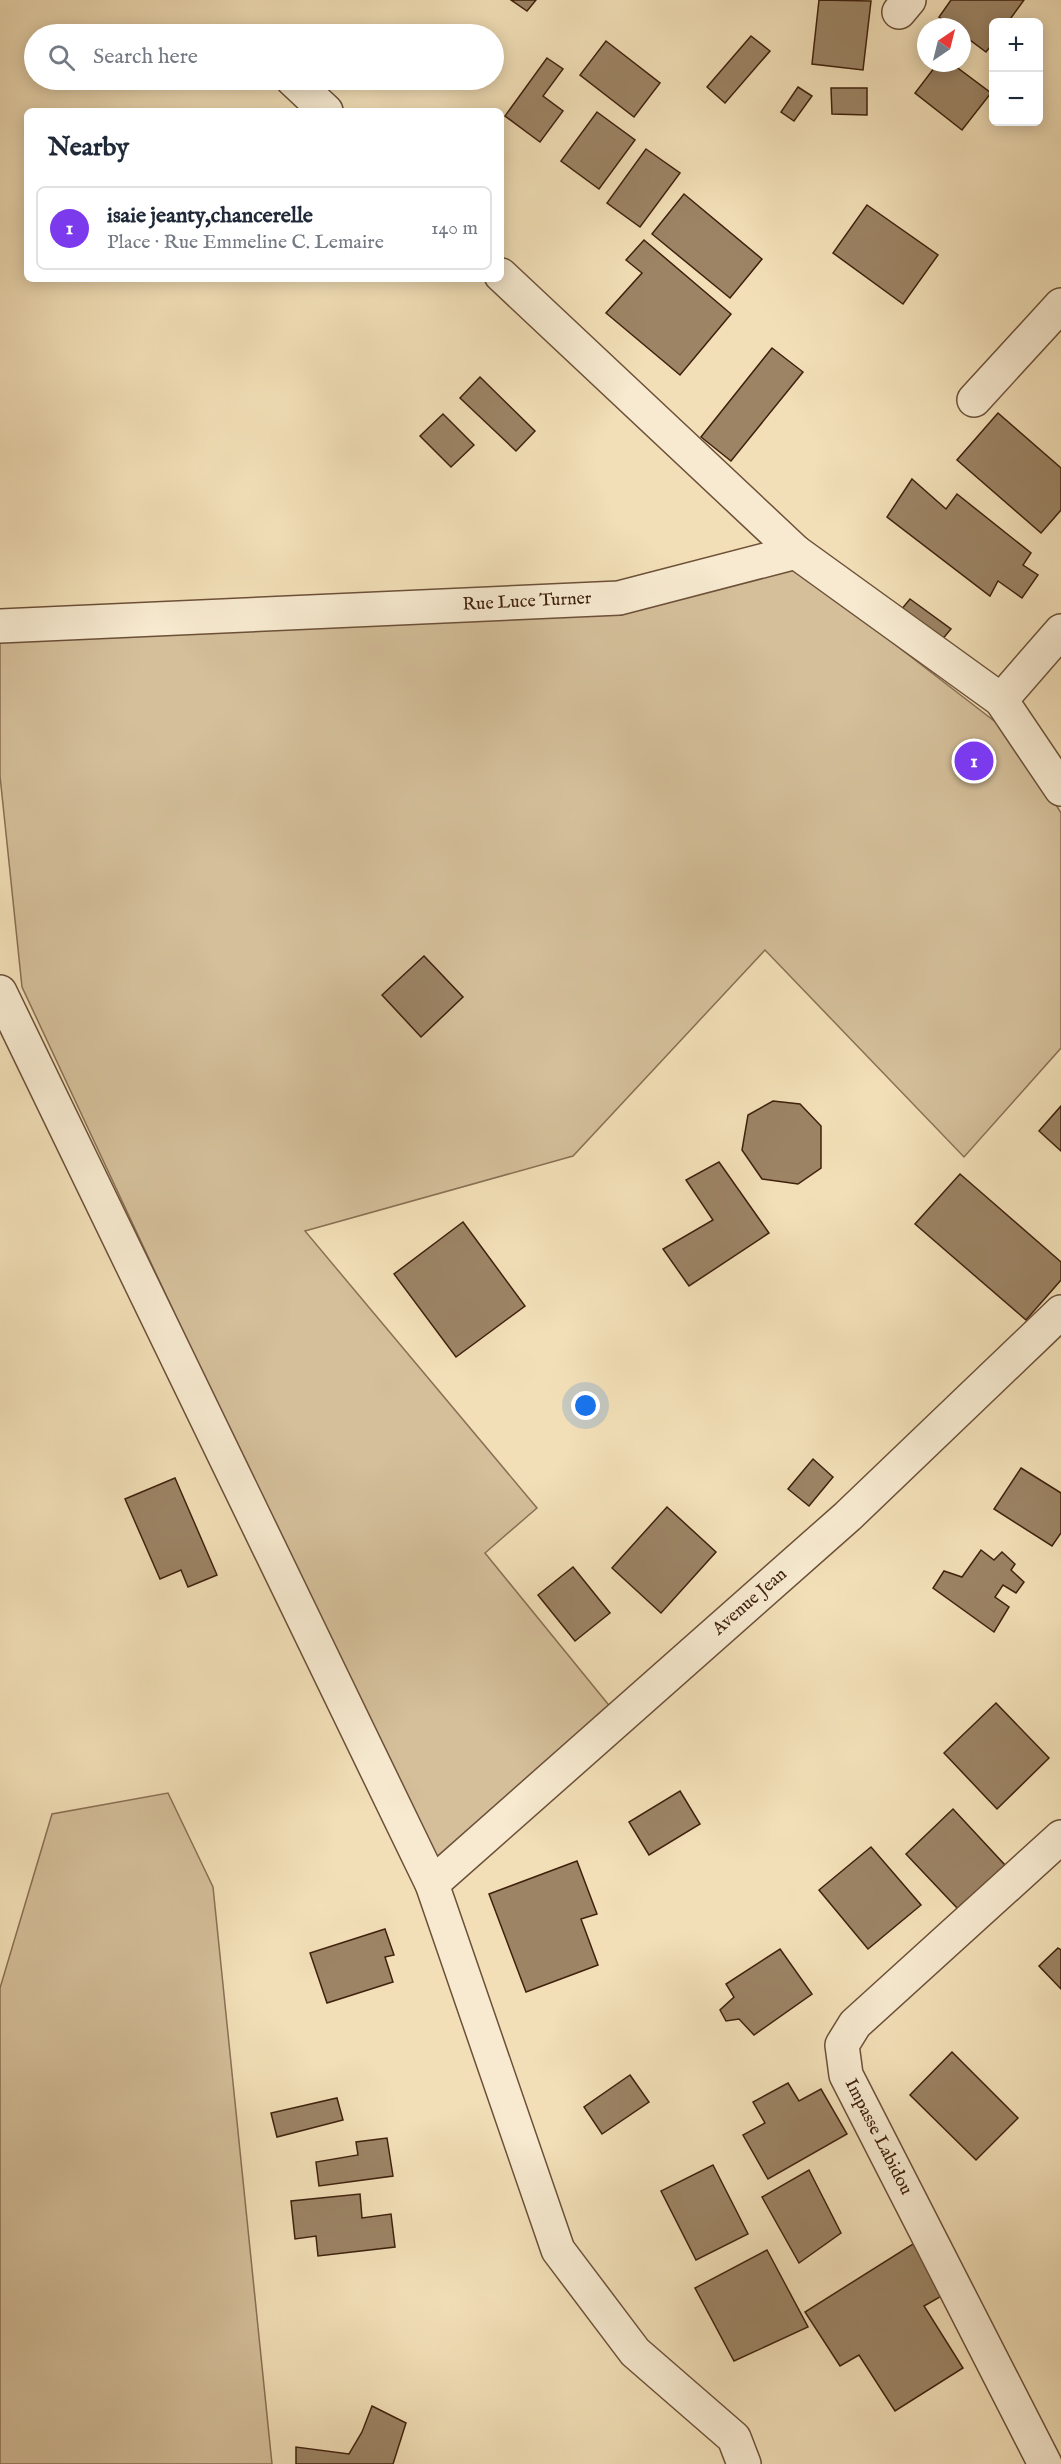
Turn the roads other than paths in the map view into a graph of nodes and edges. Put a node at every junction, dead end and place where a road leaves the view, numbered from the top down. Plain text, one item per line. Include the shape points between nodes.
1 (304, 90) edge
2 (323, 108) edge
3 (504, 278) edge
4 (1061, 305) edge
5 (974, 400) dead end
6 (796, 552) junction
7 (0, 626) edge
8 (1061, 631) edge
9 (1001, 700) junction
10 (1061, 789) edge
11 (0, 992) edge
12 (1061, 1312) edge
13 (1061, 1837) edge
14 (432, 1884) junction
15 (744, 2464) edge
16 (1045, 2464) edge

1 - 2 street
3 - 6 street
4 - 5 street
6 - 7 street, Rue Luce Turner via 619,598
6 - 9 street
8 - 9 street
9 - 10 street
11 - 14 street
12 - 14 street, Avenue Jean via 848,1516
13 - 16 street, Impasse Labidou via 855,2024 842,2045 846,2075
14 - 15 street via 558,2250 635,2352 734,2438

